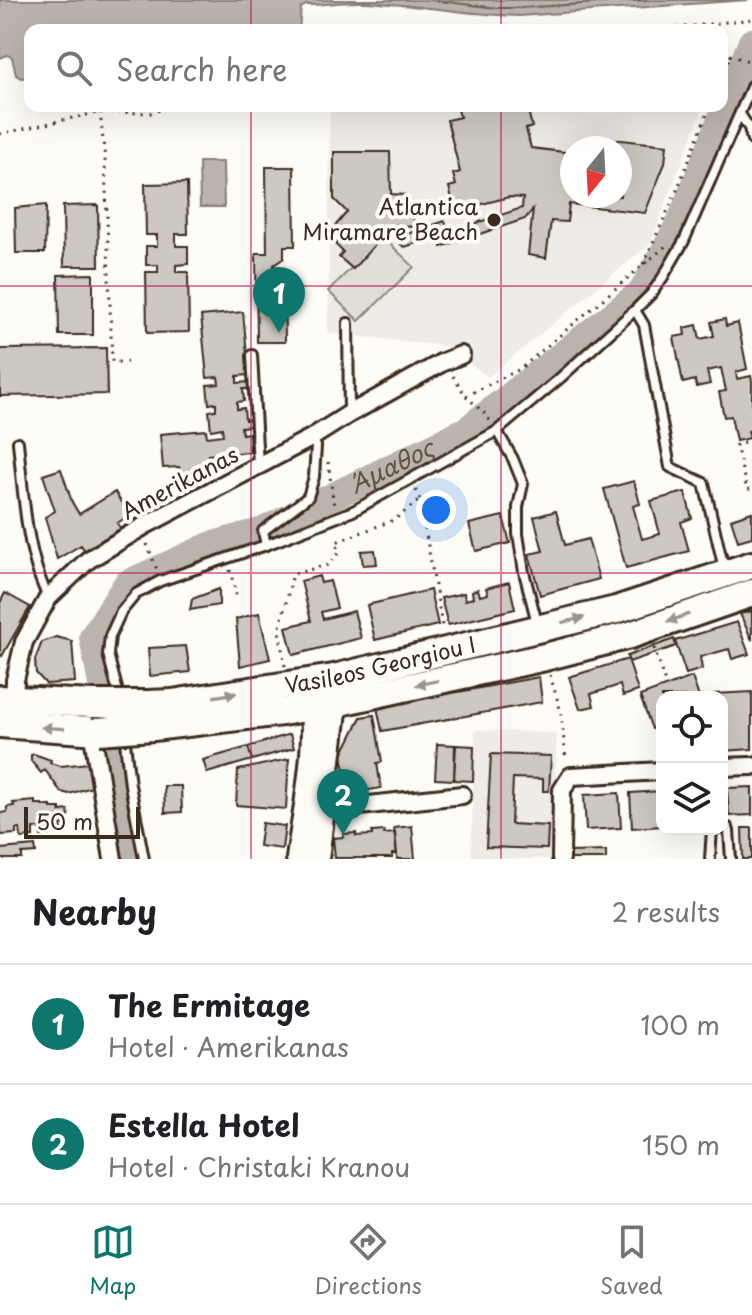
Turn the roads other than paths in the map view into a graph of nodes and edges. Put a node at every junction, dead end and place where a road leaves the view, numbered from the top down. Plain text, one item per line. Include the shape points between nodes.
1 (752, 85) edge
2 (740, 114) junction
3 (752, 140) edge
4 (635, 310) junction
5 (348, 323) dead end
6 (252, 355) dead end
7 (461, 355) dead end
8 (349, 414) junction
9 (497, 431) junction
10 (311, 438) junction
11 (18, 442) dead end
12 (258, 466) junction
13 (266, 545) junction
14 (752, 565) edge
15 (725, 573) junction
16 (752, 593) edge
17 (48, 598) junction
18 (539, 628) junction
19 (315, 689) junction
20 (7, 713) edge
21 (94, 722) junction
22 (752, 766) edge
23 (728, 767) edge
24 (656, 771) edge
25 (462, 795) dead end
26 (322, 810) junction
27 (728, 828) edge
28 (712, 835) edge
29 (113, 859) edge
30 (144, 859) edge
31 (299, 859) edge
32 (316, 859) edge
33 (561, 859) edge
34 (710, 859) edge
35 (731, 859) edge

1 - 2 lane
2 - 3 lane
2 - 4 lane via 691,225 663,277
4 - 9 lane
4 - 15 lane via 644,325 670,467 704,483
5 - 8 lane
6 - 12 lane
7 - 8 street, Amerikanas
8 - 10 street, Amerikanas
9 - 13 lane via 353,511
9 - 18 lane via 523,484 518,534
10 - 12 street, Amerikanas
10 - 13 lane via 316,446 308,497 263,531
11 - 17 lane via 37,573
12 - 17 street, Amerikanas via 88,560
13 - 30 lane via 136,594 110,636 108,654 120,694
14 - 15 main road, Vasileos Georgiou I
18 -> 15 main road, Vasileos Georgiou I via 616,610
16 -> 19 main road, Vasileos Georgiou I via 630,635 545,657
17 - 20 street, Amerikanas via 24,642
18 - 19 main road, Vasileos Georgiou I
19 - 21 main road, Vasileos Georgiou I, bridge via 172,703 150,716
19 - 26 main road
19 - 31 main road
20 - 21 main road, Vasileos Georgiou I
21 - 29 street
22 - 23 street
24 - 33 street via 571,776 562,790
25 - 26 street
26 - 32 main road
27 - 35 lane
28 - 34 lane

